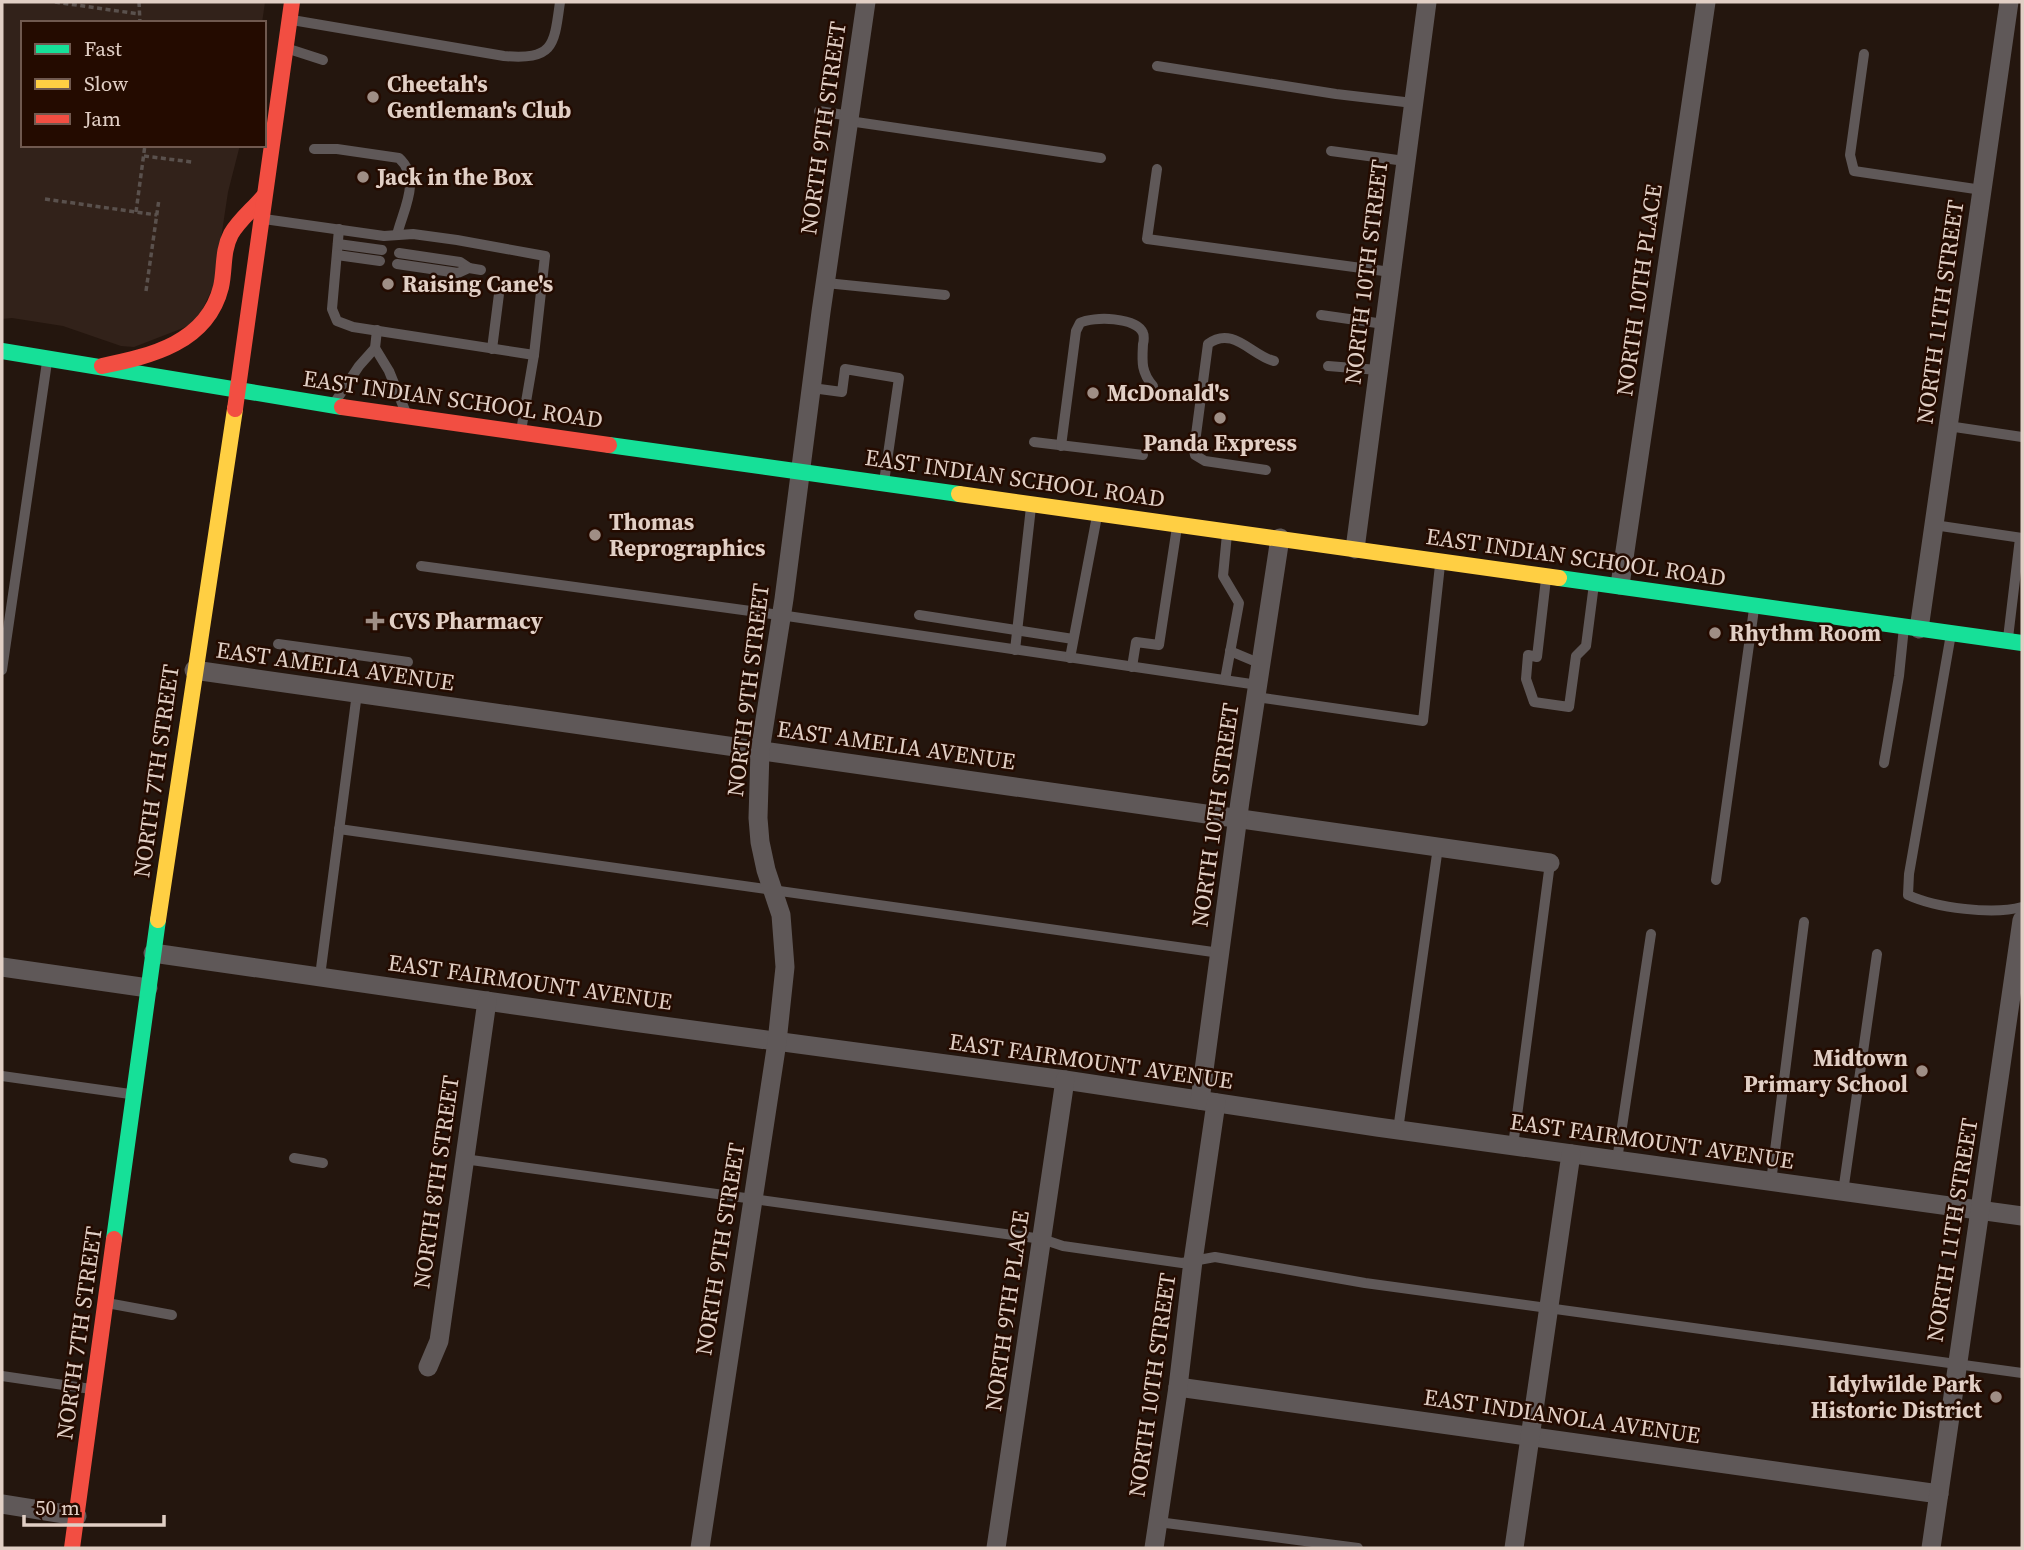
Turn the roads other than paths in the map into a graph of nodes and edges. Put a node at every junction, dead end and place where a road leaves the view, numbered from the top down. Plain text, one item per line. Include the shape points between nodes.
1 (292, 2) edge
2 (560, 2) edge
3 (866, 2) edge
4 (1427, 2) edge
5 (1706, 2) edge
6 (2009, 2) edge
7 (289, 20) junction
8 (285, 48) junction
9 (1864, 54) dead end
10 (323, 60) dead end
11 (1157, 66) dead end
12 (1413, 103) junction
13 (818, 111) dead end
14 (850, 118) junction
15 (314, 149) dead end
16 (1331, 150) dead end
17 (1101, 158) dead end
18 (1405, 161) junction
19 (1157, 169) dead end
20 (1982, 190) junction
21 (263, 197) junction
22 (261, 218) junction
23 (339, 229) junction
24 (397, 235) junction
25 (338, 244) junction
26 (337, 255) junction
27 (398, 258) dead end
28 (481, 270) dead end
29 (1391, 272) junction
30 (826, 283) junction
31 (499, 293) dead end
32 (944, 295) dead end
33 (1321, 315) dead end
34 (1384, 324) junction
35 (377, 330) junction
36 (375, 348) junction
37 (492, 349) junction
38 (2, 351) edge
39 (534, 355) junction
40 (48, 358) junction
41 (1274, 361) dead end
42 (102, 366) junction
43 (1328, 366) dead end
44 (1378, 370) junction
45 (1153, 386) dead end
46 (812, 388) junction
47 (237, 391) junction
48 (333, 406) junction
49 (407, 416) junction
50 (1948, 426) junction
51 (521, 432) junction
52 (2022, 437) edge
53 (1034, 442) dead end
54 (1061, 446) junction
55 (1143, 455) dead end
56 (1266, 470) dead end
57 (801, 471) junction
58 (884, 482) junction
59 (1032, 503) junction
60 (1098, 512) junction
61 (1177, 523) junction
62 (1934, 525) junction
63 (1227, 530) junction
64 (1280, 538) junction
65 (2021, 538) edge
66 (1354, 548) junction
67 (1440, 560) junction
68 (421, 566) dead end
69 (1547, 575) junction
70 (1594, 582) junction
71 (1620, 585) junction
72 (2018, 589) edge
73 (1755, 605) junction
74 (781, 615) junction
75 (919, 615) dead end
76 (1912, 628) junction
77 (1017, 631) junction
78 (1951, 633) junction
79 (1073, 639) junction
80 (2015, 642) edge
81 (278, 644) dead end
82 (1015, 650) junction
83 (1230, 651) junction
84 (1070, 658) junction
85 (408, 662) dead end
86 (1261, 664) junction
87 (1132, 667) junction
88 (2, 670) edge
89 (194, 670) junction
90 (1225, 680) junction
91 (1257, 691) junction
92 (357, 693) junction
93 (760, 751) junction
94 (1884, 763) dead end
95 (1238, 818) junction
96 (339, 828) junction
97 (1438, 847) junction
98 (1550, 863) joint
99 (1716, 880) dead end
100 (772, 890) junction
101 (2022, 907) edge
102 (2022, 920) edge
103 (1804, 922) dead end
104 (1651, 934) dead end
105 (153, 953) junction
106 (1220, 953) junction
107 (1877, 954) dead end
108 (2, 967) edge
109 (320, 976) junction
110 (148, 988) junction
111 (487, 1001) junction
112 (777, 1042) junction
113 (2, 1076) edge
114 (1065, 1080) junction
115 (134, 1095) junction
116 (1208, 1102) junction
117 (1398, 1130) junction
118 (1513, 1146) junction
119 (1571, 1154) junction
120 (293, 1158) dead end
121 (463, 1159) junction
122 (1617, 1160) junction
123 (323, 1163) dead end
124 (1772, 1182) junction
125 (1843, 1192) junction
126 (752, 1199) junction
127 (1981, 1210) junction
128 (2022, 1216) edge
129 (1042, 1239) junction
130 (1193, 1261) junction
131 (106, 1303) junction
132 (1549, 1309) junction
133 (172, 1315) dead end
134 (1957, 1364) junction
135 (428, 1367) dead end
136 (2022, 1373) edge
137 (2, 1376) edge
138 (1178, 1387) junction
139 (94, 1389) junction
140 (1531, 1436) junction
141 (1939, 1494) junction
142 (2, 1504) edge
143 (77, 1516) junction
144 (1158, 1522) junction
145 (72, 1548) edge
146 (700, 1548) edge
147 (996, 1548) edge
148 (1154, 1548) edge
149 (1358, 1548) edge
150 (1514, 1548) edge
151 (1931, 1548) edge

1 - 7 main road, NORTH 7TH STREET
2 - 7 lane via 555,38 546,51 530,58
3 - 14 street, NORTH 9TH STREET
4 - 12 street, NORTH 10TH STREET
5 - 71 street, NORTH 10TH PLACE
6 - 20 street, NORTH 11TH STREET
7 - 8 main road, NORTH 7TH STREET
8 - 10 lane
8 - 21 main road, NORTH 7TH STREET
9 - 20 lane via 1850,155 1854,171
11 - 12 lane
12 - 18 street, NORTH 10TH STREET
13 - 14 lane
14 - 17 lane
14 - 30 street, NORTH 9TH STREET
15 - 24 lane via 399,158 405,164 411,182
16 - 18 lane
18 - 29 street, NORTH 10TH STREET
19 - 29 lane via 1147,239
20 - 50 street, NORTH 11TH STREET
21 - 22 main road, NORTH 7TH STREET
21 - 42 main road via 229,237 220,289 201,327 157,353
22 - 23 lane
22 - 47 main road, NORTH 7TH STREET
23 - 24 lane
23 - 25 lane
24 - 39 lane via 545,256
25 - 26 lane
25 - 26 lane via 381,256
26 - 35 lane via 332,309 337,321
27 - 28 lane via 460,261
29 - 34 street, NORTH 10TH STREET
30 - 32 lane
30 - 46 street, NORTH 9TH STREET
31 - 37 lane
33 - 34 lane
34 - 44 street, NORTH 10TH STREET
35 - 36 lane
35 - 37 lane
36 - 48 lane
36 - 49 lane
37 - 39 lane
38 - 40 main road, EAST INDIAN SCHOOL ROAD
39 - 51 lane
40 - 42 main road, EAST INDIAN SCHOOL ROAD
40 - 88 lane
41 - 56 lane via 1235,340 1218,338 1208,344 1194,450 1205,461
42 - 47 main road, EAST INDIAN SCHOOL ROAD
43 - 44 lane
44 - 66 street, NORTH 10TH STREET
45 - 54 lane via 1143,371 1143,332 1139,327 1098,317 1080,323
46 - 57 street, NORTH 9TH STREET
46 - 58 lane via 842,392 845,369 899,378
47 - 48 main road, EAST INDIAN SCHOOL ROAD
47 - 89 main road, NORTH 7TH STREET
48 - 49 main road, EAST INDIAN SCHOOL ROAD
49 - 51 main road, EAST INDIAN SCHOOL ROAD
50 - 52 lane
50 - 62 street, NORTH 11TH STREET
51 - 57 main road, EAST INDIAN SCHOOL ROAD
53 - 54 lane
54 - 55 lane
57 - 58 main road, EAST INDIAN SCHOOL ROAD
57 - 74 street, NORTH 9TH STREET
58 - 59 main road, EAST INDIAN SCHOOL ROAD
59 - 60 main road, EAST INDIAN SCHOOL ROAD
59 - 77 lane
60 - 61 main road, EAST INDIAN SCHOOL ROAD
60 - 79 lane
61 - 63 main road, EAST INDIAN SCHOOL ROAD
61 - 87 lane via 1159,646 1136,642
62 - 65 lane
62 - 76 street, NORTH 11TH STREET
63 - 64 main road, EAST INDIAN SCHOOL ROAD
63 - 83 lane via 1223,576 1239,603
64 - 66 main road, EAST INDIAN SCHOOL ROAD
64 - 86 street, NORTH 10TH STREET
65 - 72 lane
66 - 67 main road, EAST INDIAN SCHOOL ROAD
67 - 69 main road, EAST INDIAN SCHOOL ROAD
67 - 91 lane via 1423,721
68 - 74 lane
69 - 70 main road, EAST INDIAN SCHOOL ROAD
69 - 70 lane via 1537,657 1528,655 1526,679 1534,702 1570,707 1576,656 1586,646
70 - 71 main road, EAST INDIAN SCHOOL ROAD
71 - 73 main road, EAST INDIAN SCHOOL ROAD
72 - 80 lane
73 - 76 main road, EAST INDIAN SCHOOL ROAD
73 - 99 lane
74 - 82 lane
74 - 93 street, NORTH 9TH STREET
75 - 77 lane
76 - 78 main road, EAST INDIAN SCHOOL ROAD
76 - 94 lane
77 - 79 lane
77 - 82 lane
78 - 80 main road, EAST INDIAN SCHOOL ROAD
78 - 101 lane via 1908,895 1969,908
79 - 84 lane
81 - 85 lane
82 - 84 lane
83 - 86 lane
83 - 90 lane
84 - 87 lane
86 - 91 street, NORTH 10TH STREET
87 - 90 lane
89 - 92 street, EAST AMELIA AVENUE
89 - 105 main road, NORTH 7TH STREET
90 - 91 lane
91 - 95 street, NORTH 10TH STREET
92 - 93 street, EAST AMELIA AVENUE
92 - 96 lane
93 - 95 street, EAST AMELIA AVENUE
93 - 100 street, NORTH 9TH STREET via 760,842
95 - 97 street, EAST AMELIA AVENUE
95 - 106 street, NORTH 10TH STREET
96 - 100 lane
96 - 109 lane
97 - 98 street, EAST AMELIA AVENUE
97 - 117 lane
98 - 118 lane
100 - 106 lane
100 - 112 street, NORTH 9TH STREET via 781,915 785,967
102 - 127 street, NORTH 11TH STREET
103 - 124 lane
104 - 122 lane
105 - 109 street, EAST FAIRMOUNT AVENUE
105 - 110 main road, NORTH 7TH STREET
106 - 116 street, NORTH 10TH STREET
107 - 125 lane
108 - 110 street
109 - 111 street, EAST FAIRMOUNT AVENUE
110 - 115 main road, NORTH 7TH STREET
111 - 112 street, EAST FAIRMOUNT AVENUE
111 - 121 street, NORTH 8TH STREET
112 - 114 street, EAST FAIRMOUNT AVENUE
112 - 126 street, NORTH 9TH STREET
113 - 115 lane
114 - 116 street, EAST FAIRMOUNT AVENUE
114 - 129 street, NORTH 9TH PLACE
115 - 131 main road, NORTH 7TH STREET
116 - 117 street, EAST FAIRMOUNT AVENUE
116 - 130 street, NORTH 10TH STREET
117 - 118 street, EAST FAIRMOUNT AVENUE
118 - 119 street, EAST FAIRMOUNT AVENUE
119 - 122 street, EAST FAIRMOUNT AVENUE
119 - 132 street
120 - 123 lane
121 - 126 lane
121 - 135 street, NORTH 8TH STREET via 439,1341
122 - 124 street, EAST FAIRMOUNT AVENUE
124 - 125 street, EAST FAIRMOUNT AVENUE
125 - 127 street, EAST FAIRMOUNT AVENUE
126 - 129 lane
126 - 146 street, NORTH 9TH STREET
127 - 128 street, EAST FAIRMOUNT AVENUE
127 - 134 street, NORTH 11TH STREET
129 - 130 lane via 1063,1246
129 - 147 street, NORTH 9TH PLACE
130 - 132 lane via 1214,1257
130 - 138 street, NORTH 10TH STREET
131 - 133 lane
131 - 139 main road, NORTH 7TH STREET
132 - 134 lane
132 - 140 street
134 - 136 lane
134 - 141 street, NORTH 11TH STREET
137 - 139 lane
138 - 140 street, EAST INDIANOLA AVENUE
138 - 144 street, NORTH 10TH STREET
139 - 143 main road, NORTH 7TH STREET
140 - 141 street, EAST INDIANOLA AVENUE
140 - 150 street
141 - 151 street, NORTH 11TH STREET
142 - 143 street
143 - 145 main road, NORTH 7TH STREET
144 - 148 street, NORTH 10TH STREET
144 - 149 lane

